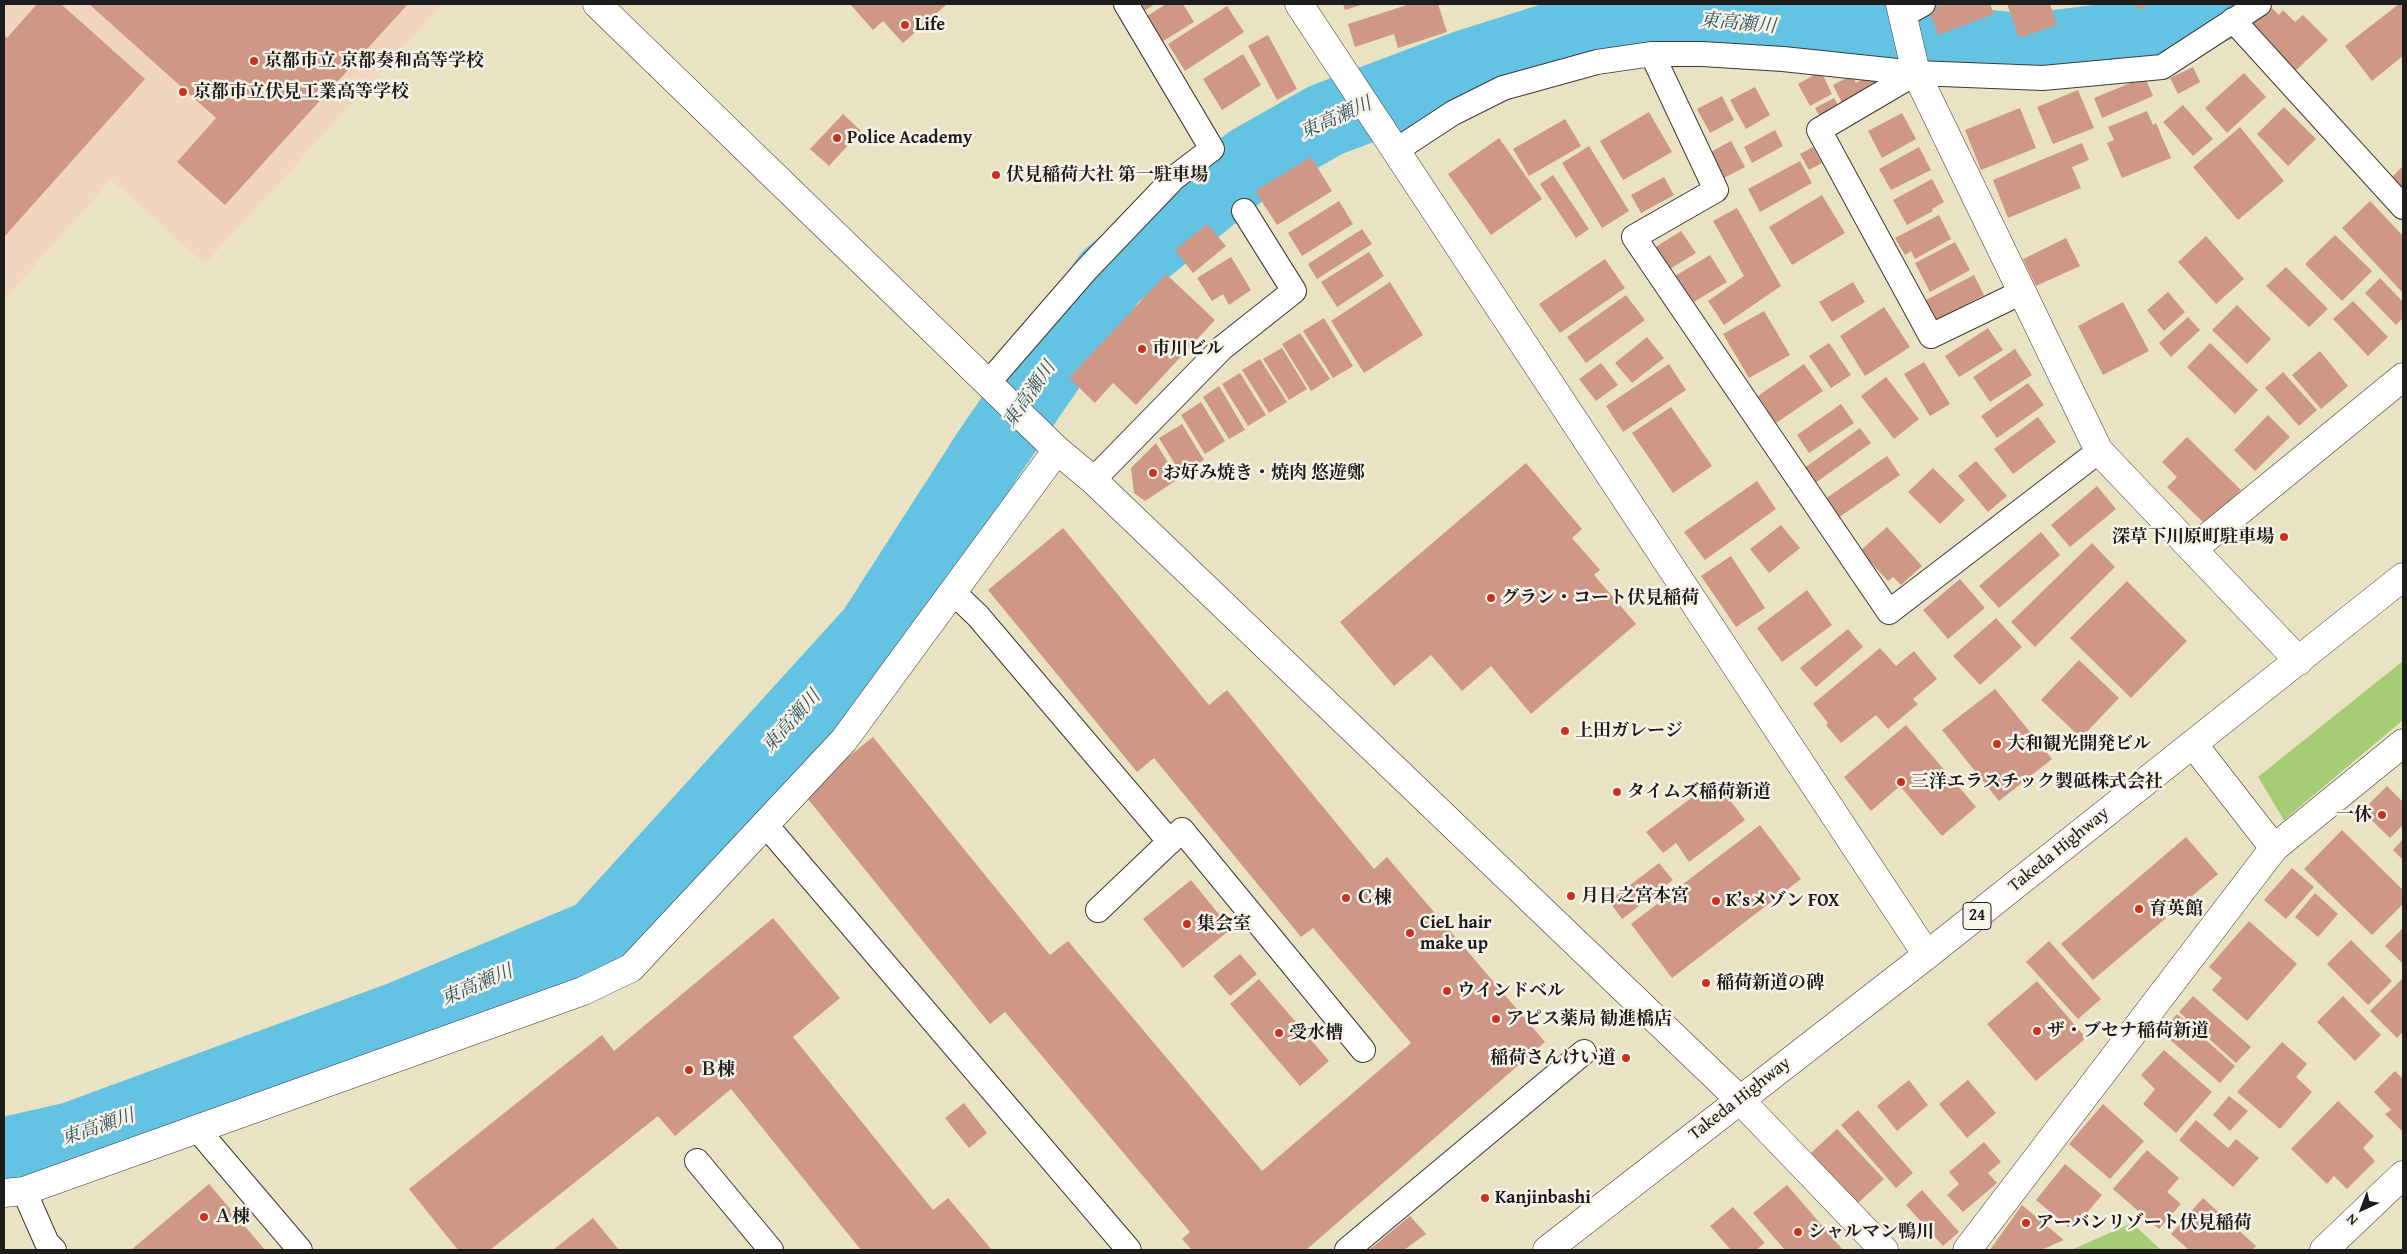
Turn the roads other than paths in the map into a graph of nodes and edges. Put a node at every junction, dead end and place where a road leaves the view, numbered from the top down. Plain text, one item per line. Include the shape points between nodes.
1 (597, 4) edge
2 (1126, 4) edge
3 (1299, 4) edge
4 (2258, 4) edge
5 (1909, 7) edge
6 (2233, 20) junction
7 (1652, 54) junction
8 (1916, 74) junction
9 (1388, 140) junction
10 (2403, 207) edge
11 (1244, 211) dead end
12 (2022, 292) junction
13 (2403, 377) edge
14 (988, 383) junction
15 (1051, 443) junction
16 (2099, 451) junction
17 (1093, 480) junction
18 (2193, 549) junction
19 (2403, 577) edge
20 (954, 592) junction
21 (2300, 661) junction
22 (2403, 743) edge
23 (2193, 744) junction
24 (765, 824) junction
25 (1170, 842) junction
26 (2274, 848) junction
27 (1098, 910) dead end
28 (1927, 955) junction
29 (1363, 1050) dead end
30 (1584, 1052) dead end
31 (1739, 1100) junction
32 (197, 1129) junction
33 (697, 1161) dead end
34 (2403, 1174) edge
35 (14, 1192) edge
36 (2391, 1196) edge
37 (54, 1250) edge
38 (300, 1250) edge
39 (771, 1250) edge
40 (1129, 1250) edge
41 (1347, 1250) edge
42 (1547, 1250) edge
43 (1884, 1250) edge
44 (1967, 1250) edge
45 (2324, 1250) edge

1 - 14 main road
2 - 14 lane via 1212,149 1174,178 1086,270
3 - 9 main road
4 - 6 lane
5 - 8 main road
6 - 8 lane via 2162,68 2043,78
6 - 10 lane
7 - 8 lane via 1783,59
7 - 9 lane via 1597,62 1503,88
7 - 16 lane via 1716,190 1634,237 1888,612
8 - 12 main road
8 - 12 lane via 1819,130 1931,336
9 - 28 main road
11 - 17 lane via 1294,291 1222,348
12 - 16 main road
13 - 18 main road
14 - 15 main road
15 - 17 main road
15 - 20 main road
16 - 18 main road
17 - 31 main road
18 - 21 main road
19 - 21 main road, Takeda Highway / 24
20 - 24 main road via 844,740
20 - 25 lane
21 - 23 main road, Takeda Highway / 24
22 - 26 main road
23 - 26 main road
23 - 28 main road, Takeda Highway / 24
24 - 32 main road via 631,968 583,991
24 - 40 lane
25 - 27 lane
25 - 29 lane via 1182,830
26 - 44 main road
28 - 31 main road, Takeda Highway / 24
30 - 41 lane
31 - 42 main road, Takeda Highway / 24
31 - 43 main road
32 - 35 main road
32 - 38 lane
33 - 39 lane
34 - 36 main road
35 - 37 lane
36 - 45 main road

